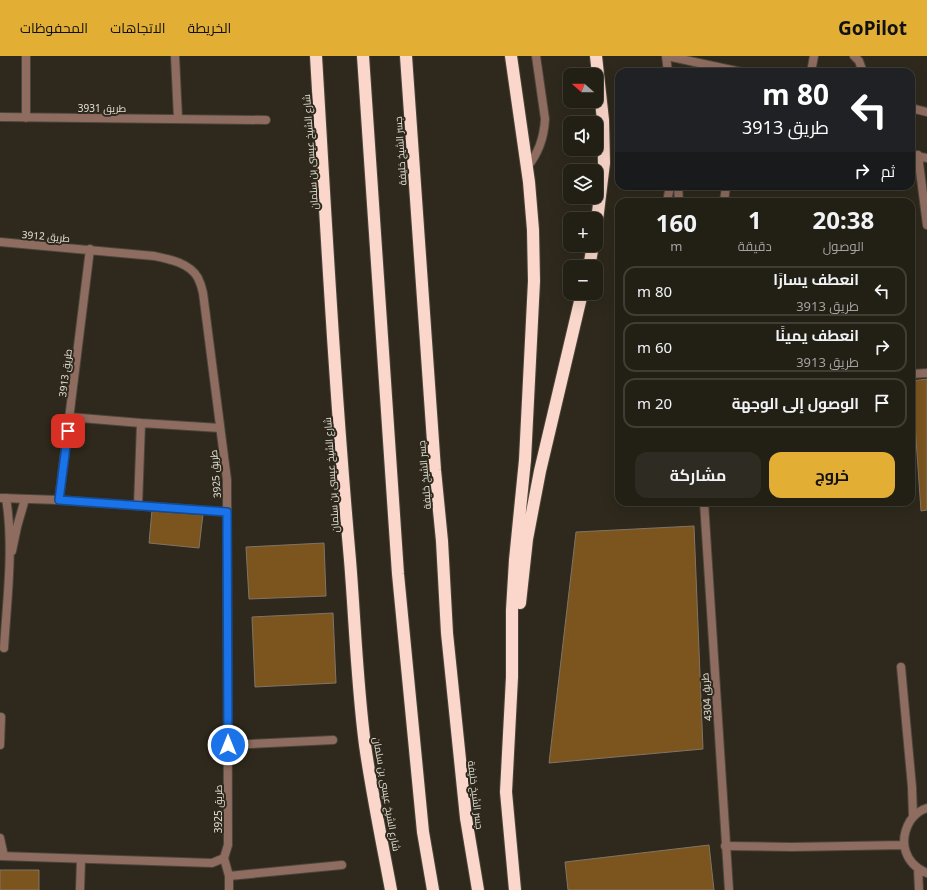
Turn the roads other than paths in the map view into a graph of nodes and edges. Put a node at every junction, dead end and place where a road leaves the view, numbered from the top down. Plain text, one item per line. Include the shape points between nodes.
1 (26, 56) edge
2 (175, 56) edge
3 (316, 56) edge
4 (363, 56) edge
5 (406, 56) edge
6 (511, 56) edge
7 (536, 56) edge
8 (596, 56) edge
9 (667, 56) edge
10 (814, 56) edge
11 (854, 56) edge
12 (668, 68) edge
13 (722, 68) edge
14 (812, 68) edge
15 (862, 68) edge
16 (915, 109) edge
17 (927, 112) edge
18 (0, 117) edge
19 (26, 118) junction
20 (178, 118) junction
21 (266, 120) dead end
22 (915, 155) edge
23 (927, 158) edge
24 (527, 167) junction
25 (598, 212) edge
26 (927, 225) edge
27 (0, 242) edge
28 (90, 249) junction
29 (580, 300) edge
30 (927, 373) edge
31 (915, 374) edge
32 (69, 417) junction
33 (141, 423) junction
34 (220, 428) junction
35 (3, 498) edge
36 (25, 499) junction
37 (59, 500) junction
38 (138, 506) junction
39 (704, 506) edge
40 (227, 512) junction
41 (10, 563) junction
42 (4, 648) dead end
43 (901, 667) dead end
44 (512, 677) junction
45 (0, 717) edge
46 (333, 740) dead end
47 (0, 745) edge
48 (228, 745) junction
49 (927, 808) edge
50 (913, 816) junction
51 (0, 838) edge
52 (904, 845) junction
53 (725, 846) junction
54 (2, 856) edge
55 (224, 858) junction
56 (81, 859) junction
57 (342, 865) dead end
58 (918, 870) junction
59 (927, 873) edge
60 (229, 876) junction
61 (80, 890) edge
62 (229, 890) edge
63 (392, 890) edge
64 (433, 890) edge
65 (478, 890) edge
66 (516, 890) edge
67 (729, 890) edge
68 (919, 890) edge

1 - 19 street
2 - 20 street
3 - 63 highway, شارع الشيخ عيسى بن سلمان via 356,658 365,744
4 - 64 highway via 398,574 422,824
5 - 65 highway, جسر الشيخ خليفة via 447,633 466,818
6 - 24 highway
7 - 24 street via 545,119 539,150
8 - 25 highway via 603,120 604,163
9 - 12 street
9 - 13 street
10 - 14 street
11 - 15 street
16 - 17 street
18 - 19 street, طريق 3931
19 - 20 street, طريق 3931
20 - 21 street, طريق 3931
22 - 23 street
22 - 26 street
24 - 44 highway via 533,230 533,302 525,460 512,596
27 - 28 street, طريق 3912
28 - 32 street, طريق 3913
28 - 34 street, طريق 3925 via 173,260 188,267 198,277 203,293
29 - 44 highway via 528,532
30 - 31 street
32 - 33 street
32 - 37 street, طريق 3913
33 - 34 street
33 - 38 street
34 - 40 street, طريق 3925 via 227,480
35 - 36 street
35 - 41 street via 8,513
36 - 37 street
36 - 41 street
37 - 38 street
38 - 40 street
39 - 53 street, طريق 4304
40 - 48 street, طريق 3925
41 - 42 street
43 - 50 street
44 - 66 highway via 506,792
45 - 47 street
46 - 48 street
48 - 55 street, طريق 3925 via 228,846
49 - 50 street
50 - 52 street via 906,830
51 - 54 street
52 - 53 street
52 - 58 street via 909,859
53 - 67 street, طريق 4304
54 - 56 street
55 - 56 street via 212,863
55 - 60 street, طريق 3925
56 - 61 street
57 - 60 street
58 - 59 street
58 - 68 street
60 - 62 street, طريق 3925

